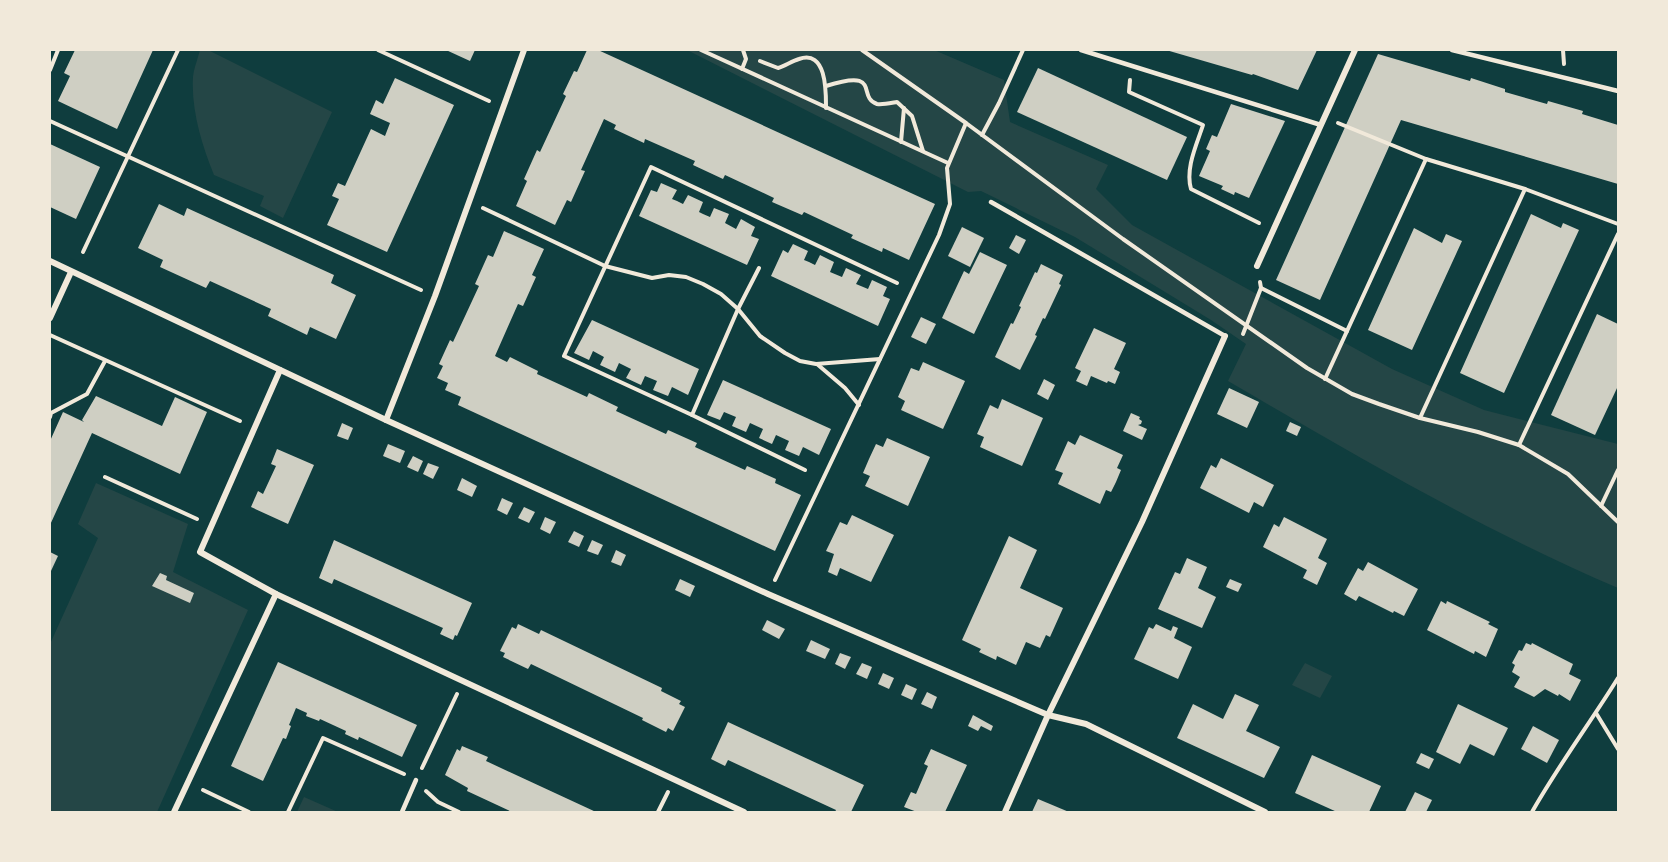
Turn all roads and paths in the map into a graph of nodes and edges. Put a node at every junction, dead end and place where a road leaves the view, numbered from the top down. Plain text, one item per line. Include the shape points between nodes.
1 (58, 50) edge
2 (178, 50) edge
3 (378, 50) edge
4 (524, 50) edge
5 (701, 50) edge
6 (743, 50) edge
7 (861, 50) edge
8 (1023, 50) edge
9 (1082, 50) edge
10 (1355, 50) edge
11 (1452, 50) edge
12 (760, 62) dead end
13 (1132, 65) junction
14 (742, 69) junction
15 (50, 70) edge
16 (826, 86) junction
17 (1618, 91) edge
18 (485, 99) dead end
19 (826, 108) junction
20 (904, 108) junction
21 (1324, 118) junction
22 (50, 121) edge
23 (966, 123) junction
24 (1321, 125) junction
25 (982, 135) junction
26 (901, 142) junction
27 (923, 152) junction
28 (127, 156) junction
29 (1426, 159) junction
30 (948, 163) junction
31 (1525, 189) junction
32 (469, 202) junction
33 (991, 202) dead end
34 (1618, 224) edge
35 (1273, 230) junction
36 (1618, 234) edge
37 (84, 252) dead end
38 (50, 261) edge
39 (605, 266) junction
40 (1257, 266) joint
41 (759, 268) dead end
42 (71, 272) junction
43 (897, 283) dead end
44 (1261, 288) junction
45 (435, 296) junction
46 (738, 309) junction
47 (50, 318) edge
48 (1245, 323) junction
49 (1347, 331) junction
50 (50, 335) edge
51 (1226, 336) joint
52 (1240, 343) dead end
53 (881, 358) junction
54 (105, 360) junction
55 (816, 364) junction
56 (280, 370) junction
57 (1325, 379) junction
58 (859, 405) junction
59 (692, 415) junction
60 (50, 417) edge
61 (1420, 418) junction
62 (386, 420) junction
63 (241, 421) dead end
64 (1519, 445) junction
65 (805, 470) dead end
66 (1618, 470) edge
67 (105, 477) dead end
68 (1601, 506) junction
69 (197, 519) dead end
70 (1618, 522) edge
71 (276, 594) junction
72 (768, 594) junction
73 (1618, 678) edge
74 (463, 682) junction
75 (1596, 713) junction
76 (1048, 715) junction
77 (1618, 749) edge
78 (416, 780) junction
79 (202, 789) dead end
80 (174, 813) edge
81 (249, 813) edge
82 (288, 813) edge
83 (402, 813) edge
84 (459, 813) edge
85 (744, 813) edge
86 (1005, 813) edge
87 (1265, 813) edge
88 (1532, 813) edge

1 - 15 path
2 - 28 path
3 - 18 path
4 - 32 street
5 - 14 path
6 - 14 path via 746,59
7 - 23 path
8 - 25 path
9 - 13 lane
10 - 21 street
11 - 17 lane
12 - 16 path via 778,68 799,59 813,60 819,64
13 - 24 lane
13 - 35 path via 1129,92 1203,124 1191,163 1191,189
14 - 19 path
16 - 19 path
16 - 20 path via 861,80 873,101 897,102
19 - 26 path
20 - 26 path
20 - 27 path via 912,116
21 - 24 street
21 - 29 path
22 - 28 path
23 - 25 path
23 - 30 path
24 - 35 street
25 - 48 path
26 - 27 path
27 - 30 path
28 - 37 path
28 - 45 path
29 - 31 path
29 - 49 path
30 - 53 path via 947,216
31 - 34 path
31 - 61 path
32 - 39 path
32 - 45 street
33 - 51 lane
35 - 40 street
36 - 64 path
38 - 42 street
39 - 43 path via 651,167
39 - 46 path via 652,278 686,277 721,294
39 - 59 path via 564,356
40 - 44 path
41 - 46 path
42 - 47 street
42 - 56 street
44 - 48 path
44 - 49 path
45 - 62 street
46 - 55 path via 774,347 800,361
46 - 59 path
48 - 52 path
48 - 57 path
49 - 57 path
50 - 54 path
51 - 76 street via 1142,522
53 - 55 path
53 - 58 path
54 - 60 path via 87,394
54 - 63 path
55 - 58 path
56 - 62 street
56 - 71 street via 200,552
57 - 61 path
58 - 72 path
59 - 65 path
61 - 64 path
62 - 72 street
64 - 68 path via 1568,474
66 - 68 path
67 - 69 path
68 - 70 path
71 - 74 street
71 - 80 street
72 - 76 street
73 - 75 path
74 - 78 path
74 - 85 street
75 - 77 path
75 - 88 path
76 - 86 street
76 - 87 street via 1086,724
78 - 82 path via 323,738
78 - 83 lane
78 - 84 path via 438,802
79 - 81 path

